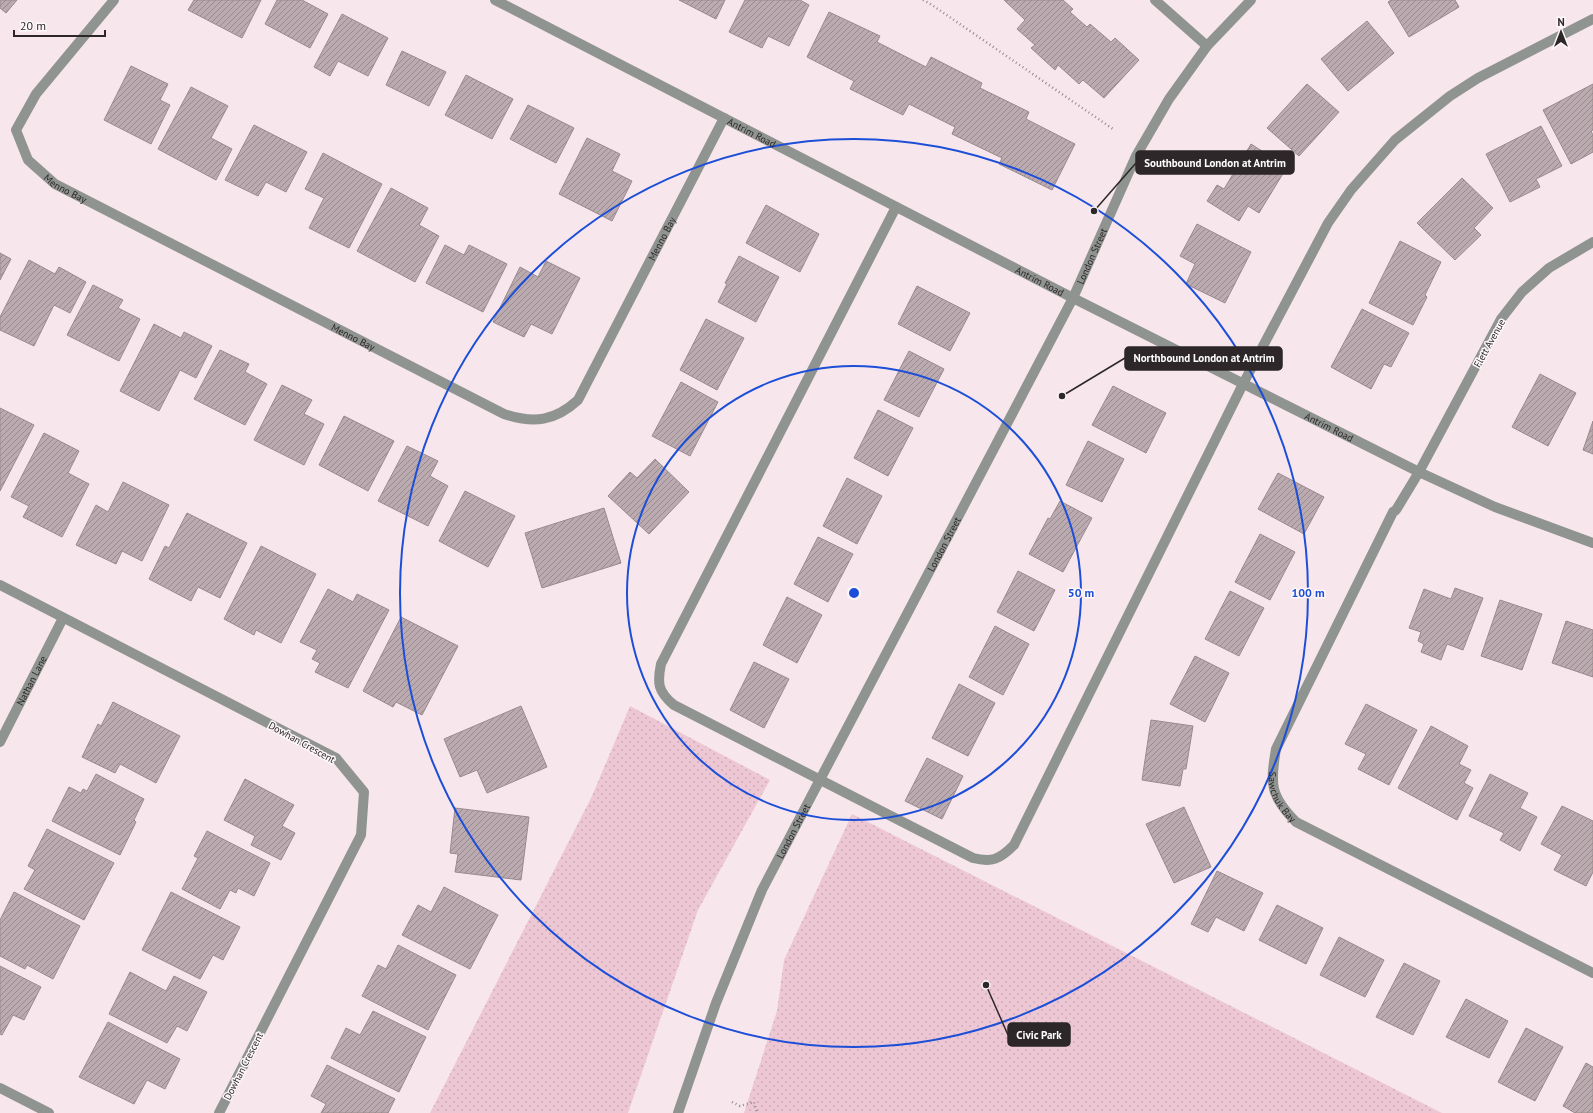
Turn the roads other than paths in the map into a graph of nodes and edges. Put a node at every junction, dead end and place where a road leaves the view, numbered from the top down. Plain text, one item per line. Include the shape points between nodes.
1 (114, 0) edge
2 (496, 0) edge
3 (1156, 0) edge
4 (1251, 0) edge
5 (1593, 19) edge
6 (1207, 46) junction
7 (724, 118) junction
8 (896, 207) junction
9 (1593, 242) edge
10 (1073, 298) junction
11 (1243, 384) junction
12 (1419, 472) junction
13 (1593, 543) edge
14 (0, 585) edge
15 (63, 618) junction
16 (0, 742) edge
17 (821, 780) junction
18 (1593, 974) edge
19 (0, 1088) edge
20 (49, 1113) edge
21 (219, 1113) edge
22 (678, 1113) edge

1 - 7 street, Menno Bay via 36,94 16,130 28,160 55,184 504,414 517,418 531,420 558,415 578,400
2 - 7 street, Antrim Road
3 - 6 street
4 - 6 street, London Street
5 - 11 street via 1478,78 1450,96 1395,140 1350,190 1328,223
6 - 10 street, London Street via 1169,99 1136,156
7 - 8 street, Antrim Road
8 - 10 street, Antrim Road
8 - 17 street via 661,664 658,677 660,688 674,705
9 - 12 street, Flett Avenue via 1549,268 1522,292 1501,320
10 - 11 street, Antrim Road
10 - 17 street, London Street
11 - 12 street, Antrim Road
11 - 17 street via 1014,845 1005,854 984,861 973,858
12 - 13 street, Antrim Road via 1495,507
12 - 18 street, Sawchuk Bay via 1393,512 1276,749 1274,789 1282,808 1296,822
14 - 15 street, Dowhan Crescent
15 - 16 street, Nathan Lane
15 - 21 street, Dowhan Crescent via 336,758 364,792 361,835
17 - 22 street, London Street via 762,890 716,1004
19 - 20 street

